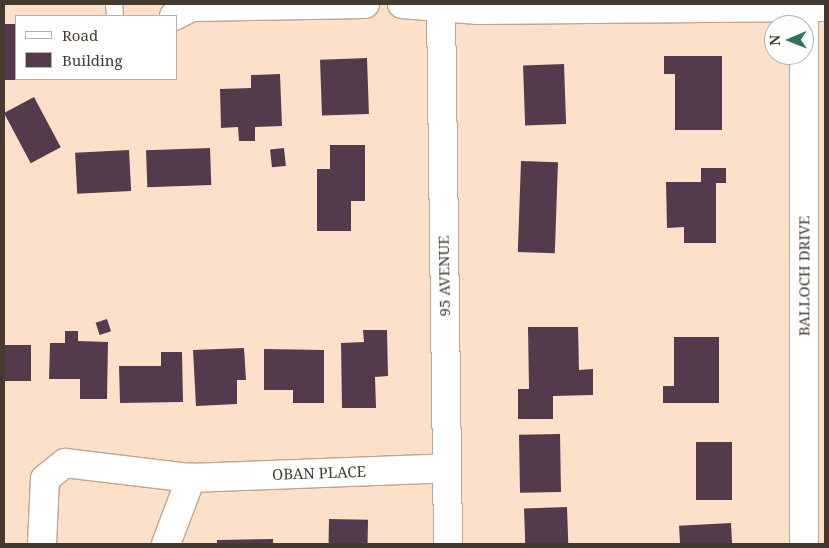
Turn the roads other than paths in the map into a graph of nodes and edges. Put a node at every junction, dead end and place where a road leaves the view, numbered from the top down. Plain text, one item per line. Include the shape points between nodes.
1 (365, 4) edge
2 (402, 4) edge
3 (441, 7) junction
4 (815, 7) edge
5 (176, 15) edge
6 (446, 468) junction
7 (191, 478) junction
8 (42, 544) edge
9 (166, 544) edge
10 (448, 544) edge
11 (804, 544) edge

1 - 5 street via 192,7
2 - 3 street
3 - 4 street via 478,10
3 - 6 street, 95 AVENUE
4 - 11 street, BALLOCH DRIVE
6 - 7 street, OBAN PLACE
6 - 10 street, 95 AVENUE
7 - 8 street, OBAN PLACE via 65,463 45,479
7 - 9 street

